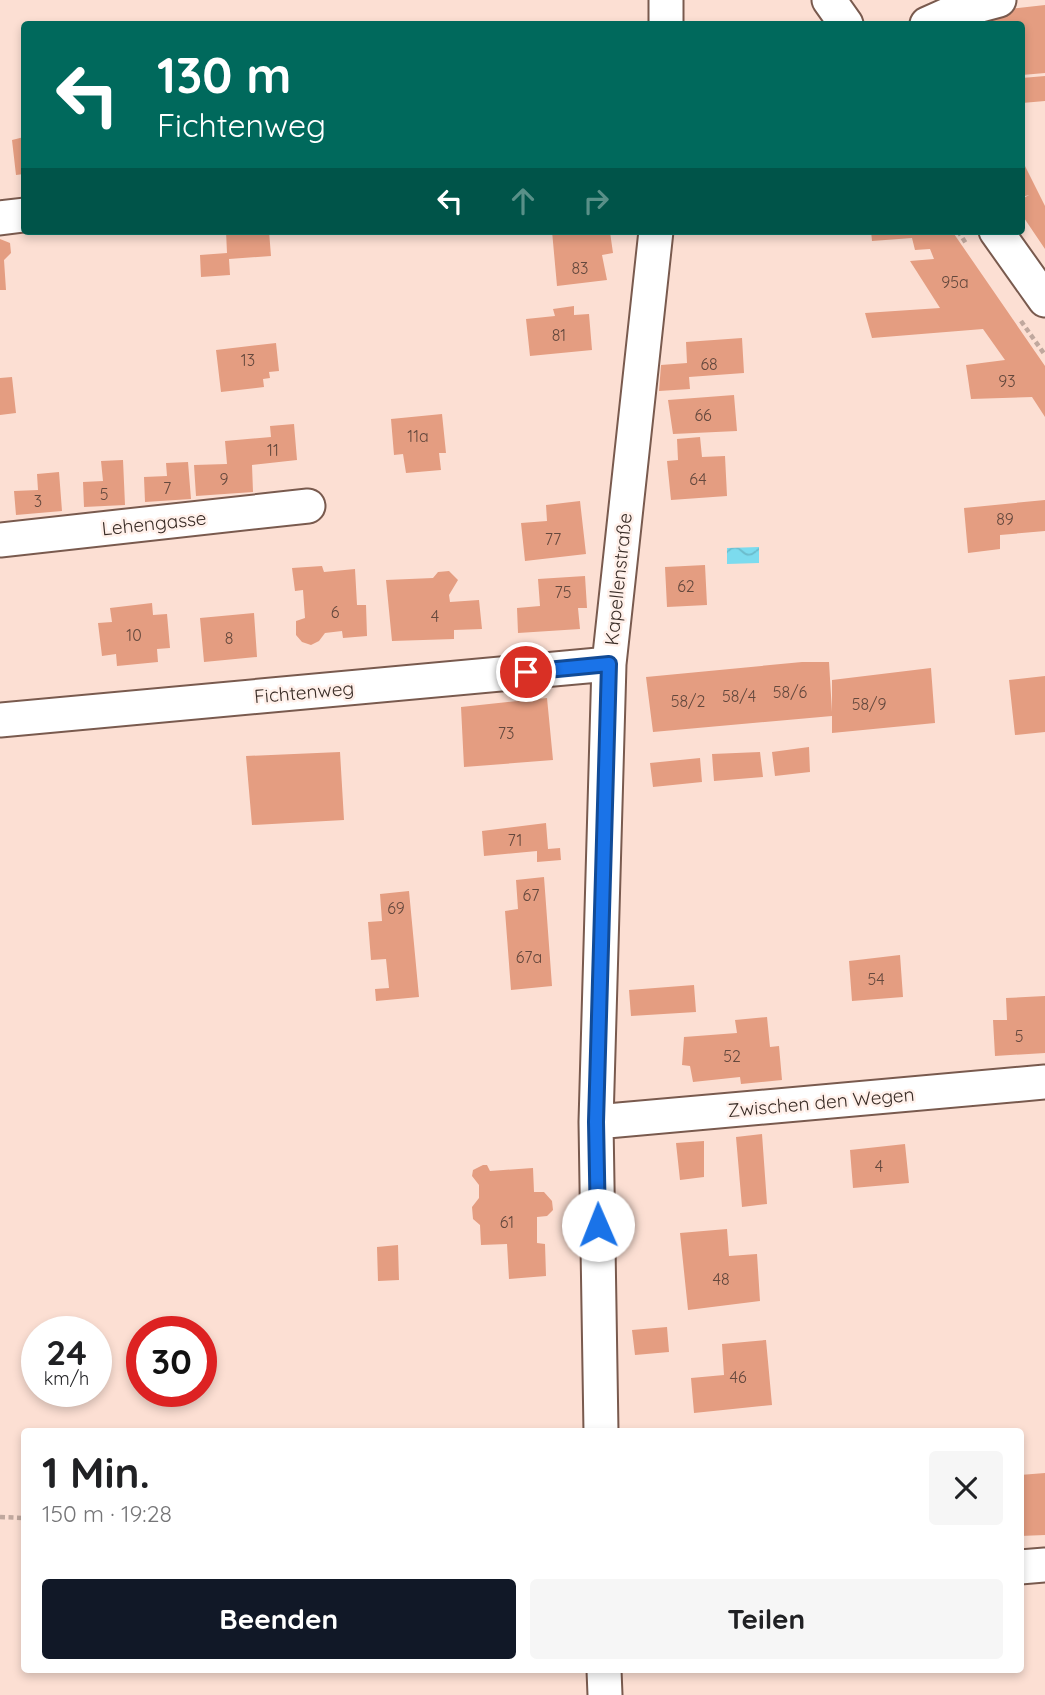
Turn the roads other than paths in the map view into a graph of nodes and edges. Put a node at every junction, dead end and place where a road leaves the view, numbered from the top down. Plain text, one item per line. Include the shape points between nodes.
1 (666, 0) edge
2 (829, 0) edge
3 (999, 0) edge
4 (666, 21) edge
5 (844, 21) edge
6 (934, 21) edge
7 (21, 215) edge
8 (0, 218) edge
9 (656, 235) edge
10 (999, 235) edge
11 (1045, 300) edge
12 (307, 506) dead end
13 (0, 540) edge
14 (609, 664) junction
15 (0, 720) edge
16 (1045, 1082) edge
17 (596, 1122) junction
18 (601, 1428) edge
19 (1045, 1565) edge
20 (1024, 1567) edge
21 (604, 1673) edge
22 (605, 1695) edge

1 - 4 street
2 - 5 street
3 - 6 street
7 - 8 street
9 - 14 street, Kapellenstraße
10 - 11 street
12 - 13 street, Lehengasse
14 - 15 street, Fichtenweg
14 - 17 street, Kapellenstraße
16 - 17 street, Zwischen den Wegen
17 - 18 street, Kapellenstraße
19 - 20 street
21 - 22 street

